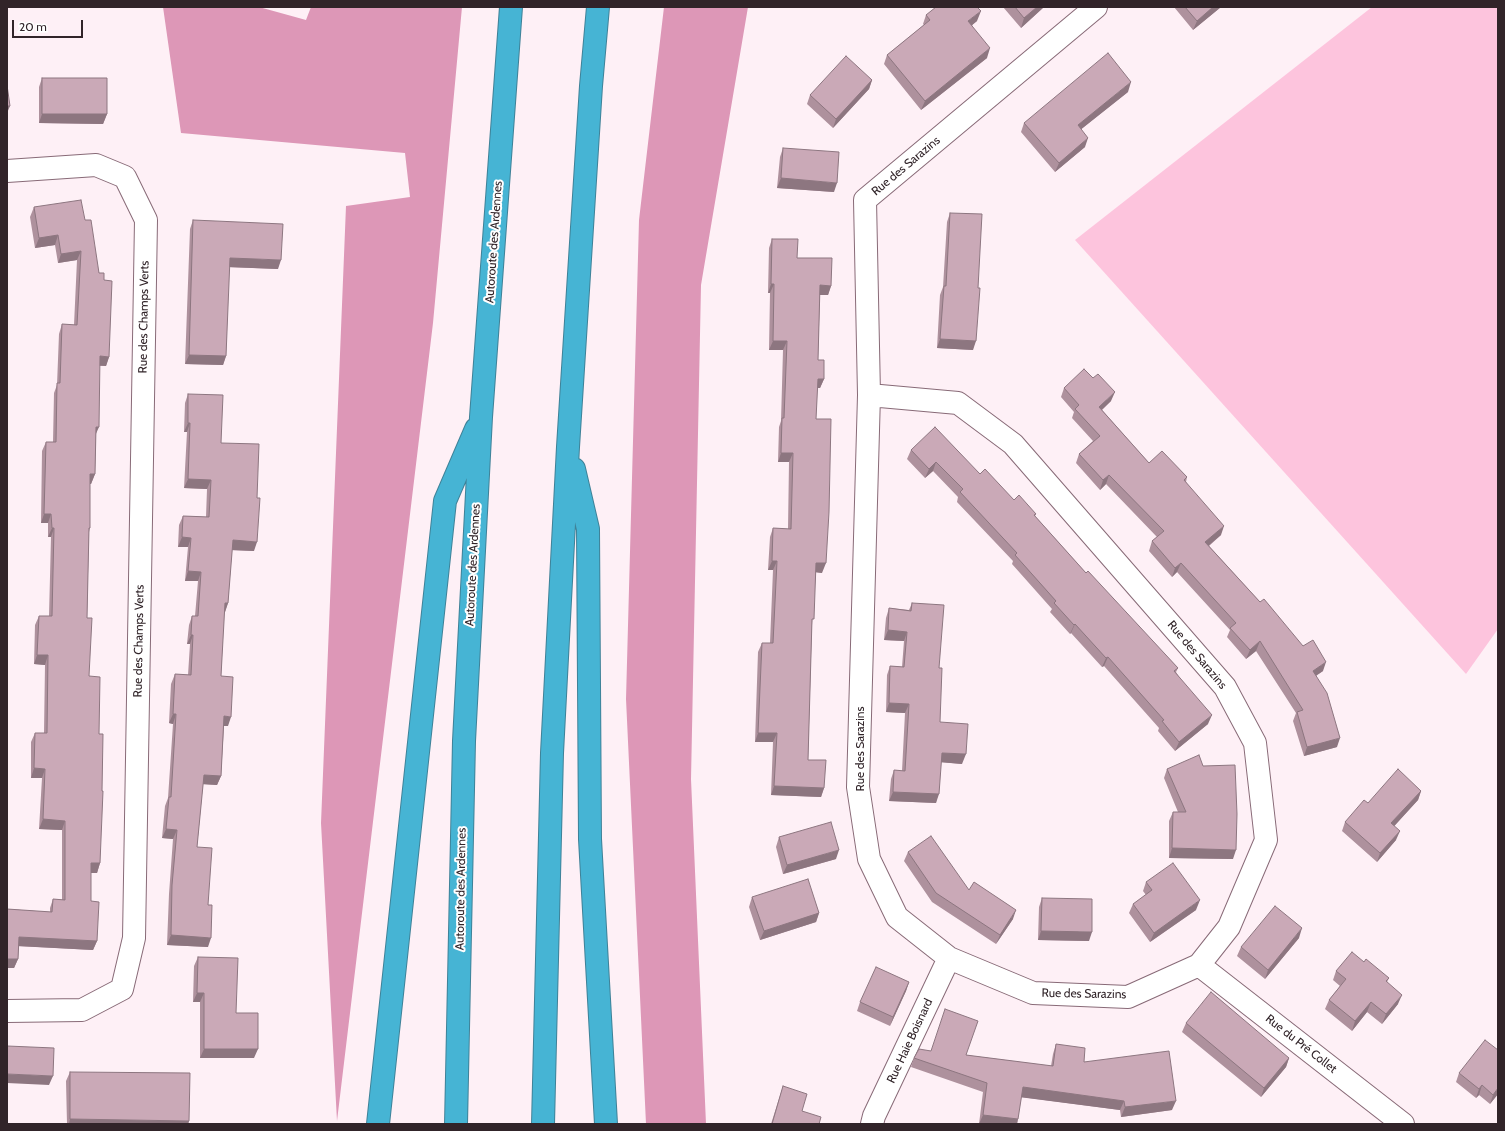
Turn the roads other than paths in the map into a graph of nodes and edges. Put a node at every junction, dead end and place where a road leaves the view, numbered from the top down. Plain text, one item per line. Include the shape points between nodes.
1 (511, 7) edge
2 (598, 7) edge
3 (1096, 7) edge
4 (7, 171) edge
5 (869, 395) junction
6 (481, 417) junction
7 (568, 447) junction
8 (949, 958) junction
9 (1199, 964) junction
10 (7, 1011) edge
11 (378, 1124) edge
12 (456, 1124) edge
13 (543, 1124) edge
14 (606, 1124) edge
15 (872, 1124) edge
16 (1403, 1124) edge

1 - 6 highway, Autoroute des Ardennes
2 - 7 highway
3 - 5 street, Rue des Sarazins via 865,200
4 - 10 street, Rue des Champs Verts via 96,165 124,177 146,220 134,938 122,989 82,1010
5 - 8 street, Rue des Sarazins via 858,787 869,859 897,917
5 - 9 street, Rue des Sarazins via 958,403 1014,444 1225,687 1256,743 1266,840 1229,927
6 - 11 highway via 445,501
6 - 12 highway, Autoroute des Ardennes via 464,740
7 - 13 highway via 552,754
7 - 14 highway via 588,529 590,839
8 - 9 street, Rue des Sarazins via 1033,993 1128,997
8 - 15 street, Rue Haie Boisnard
9 - 16 street, Rue du Pré Collet

